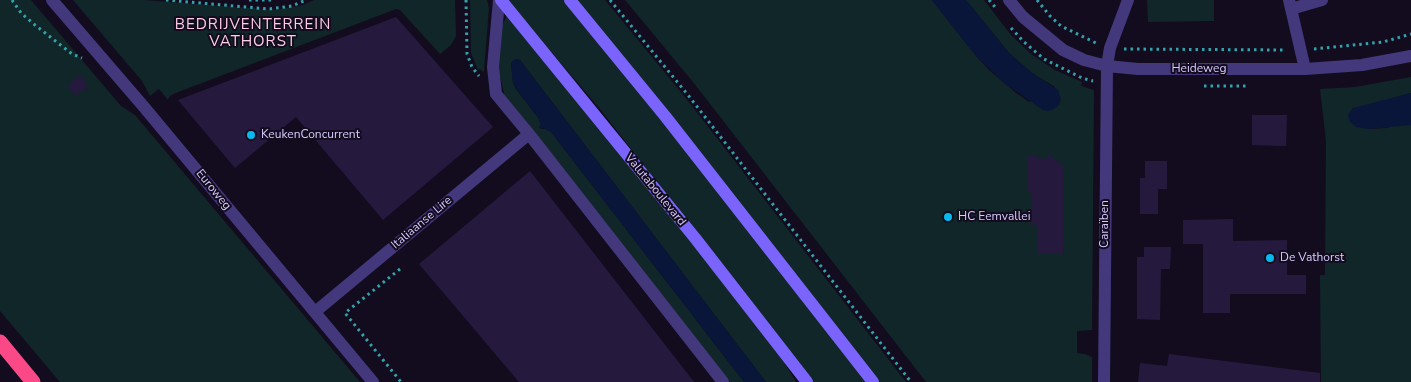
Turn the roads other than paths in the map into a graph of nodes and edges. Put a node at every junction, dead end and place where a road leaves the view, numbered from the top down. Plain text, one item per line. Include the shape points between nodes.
1 (52, 0) edge
2 (500, 0) edge
3 (570, 0) edge
4 (1009, 0) edge
5 (1128, 0) edge
6 (1322, 0) edge
7 (1290, 4) edge
8 (1411, 56) edge
9 (1107, 66) junction
10 (1305, 69) junction
11 (529, 134) junction
12 (314, 312) junction
13 (0, 342) edge
14 (33, 382) edge
15 (373, 382) edge
16 (723, 382) edge
17 (807, 382) edge
18 (873, 382) edge
19 (1104, 382) edge

1 - 12 street, Euroweg
2 - 11 street, Valutaboulevard via 493,67 496,94
2 - 17 main road, Valutaboulevard
3 - 18 main road via 659,108
4 - 9 street, Heideweg via 1023,17 1063,50
5 - 9 street, Caraïben via 1110,48
6 - 7 street
7 - 10 street
8 - 10 street, Heideweg via 1362,65
9 - 10 street, Heideweg via 1138,69
9 - 19 street, Caraïben
11 - 12 street, Italiaanse Lire
11 - 16 street
12 - 15 street, Euroweg
13 - 14 highway

